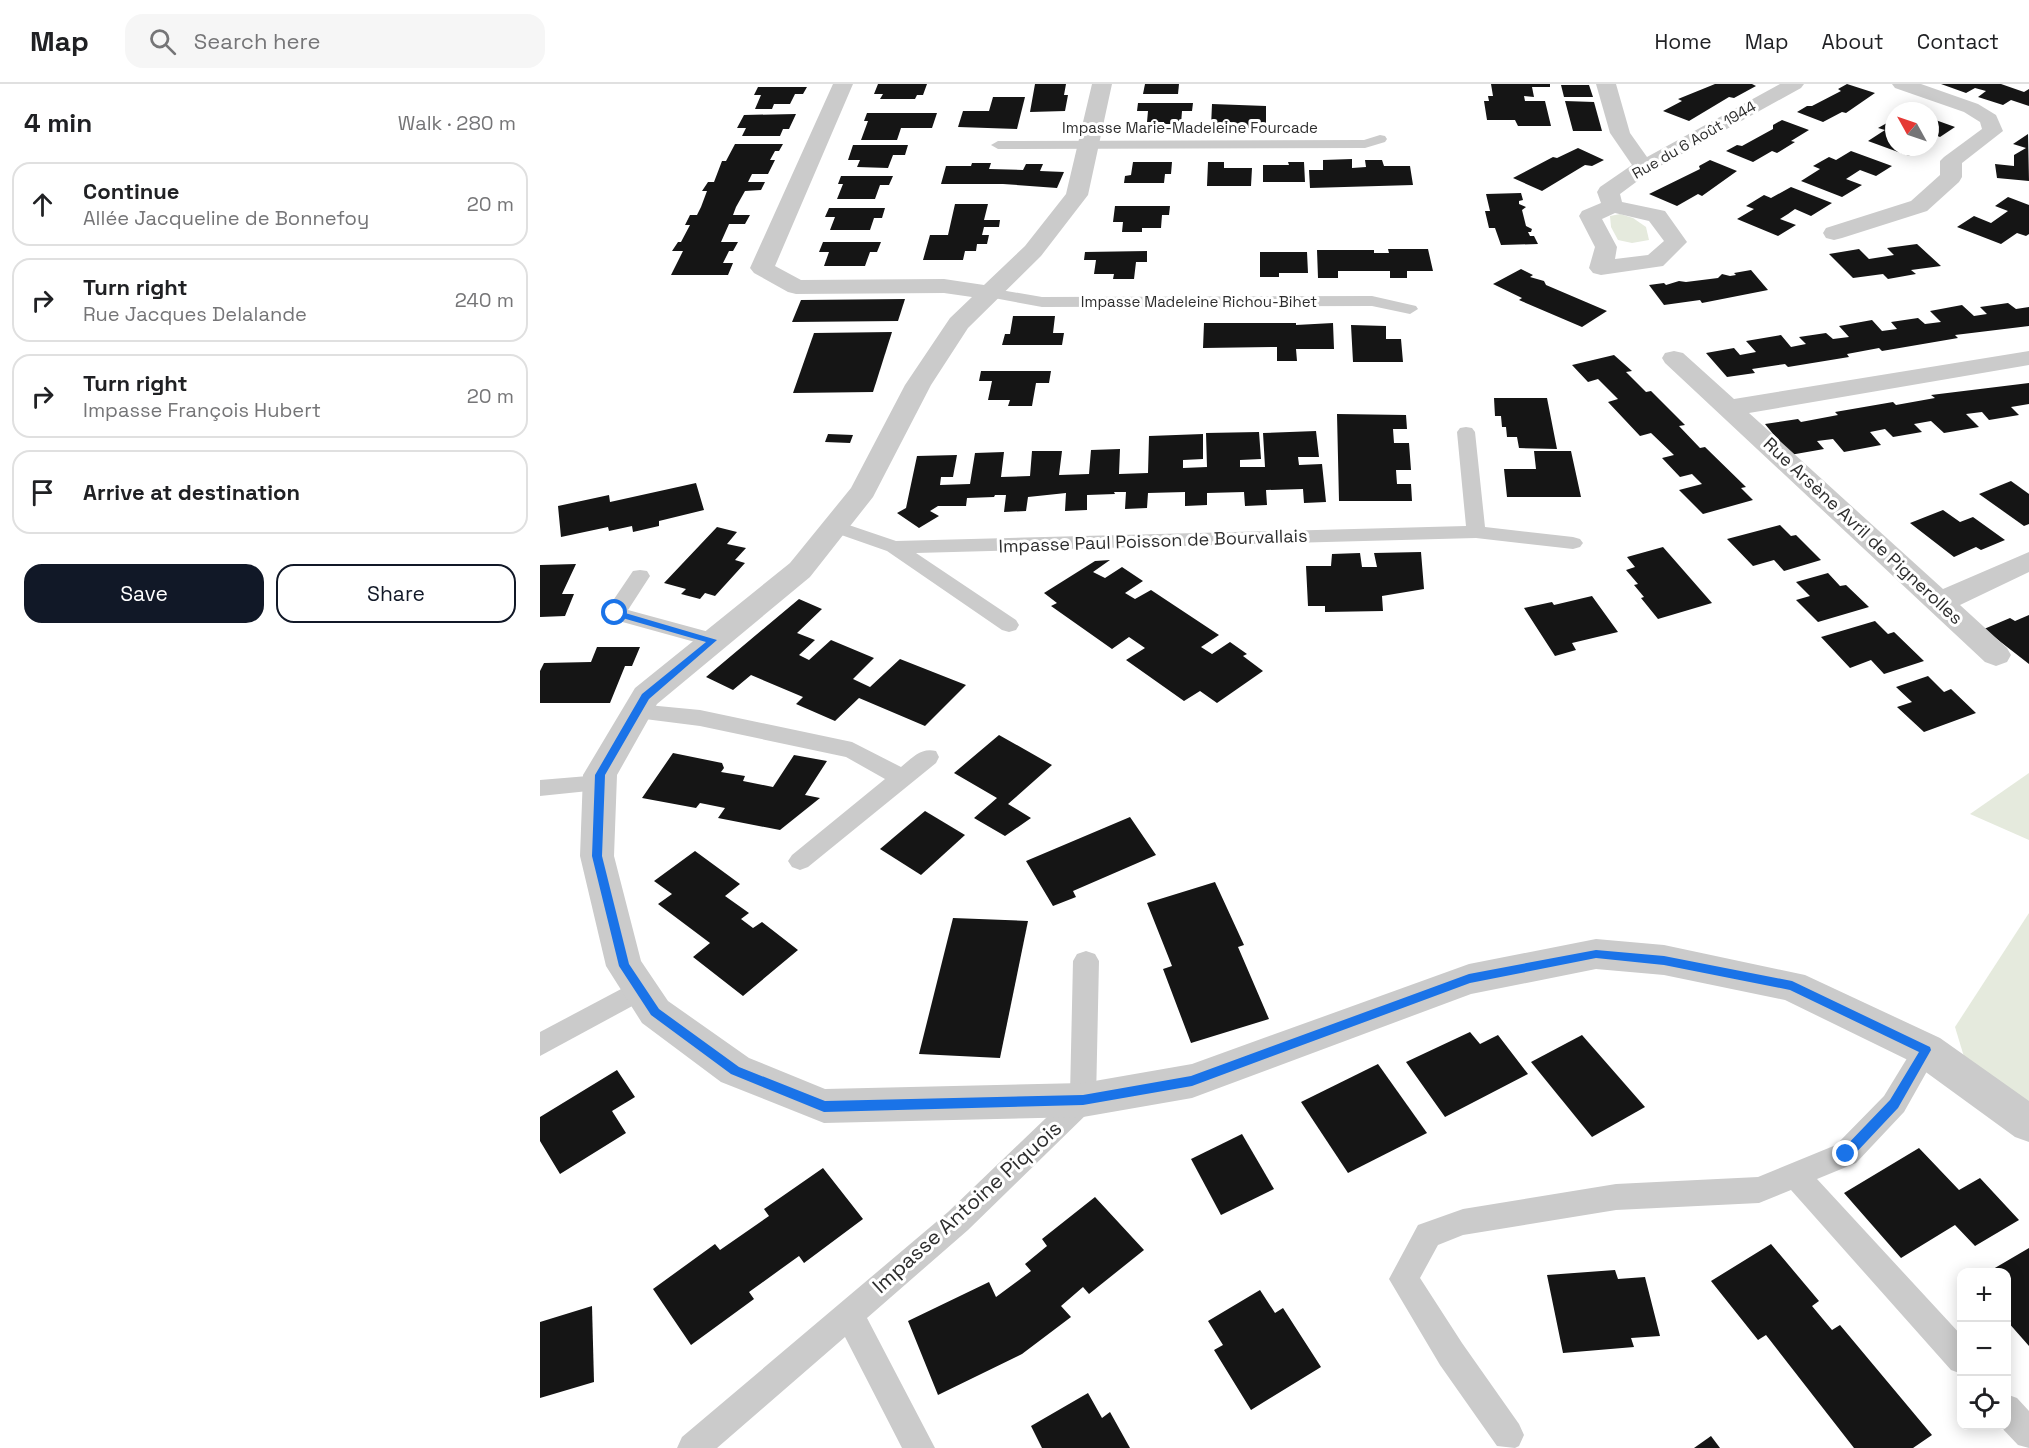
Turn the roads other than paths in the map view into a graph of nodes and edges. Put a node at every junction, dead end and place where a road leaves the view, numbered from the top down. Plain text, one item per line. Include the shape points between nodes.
1 (843, 84) edge
2 (1102, 84) edge
3 (1606, 84) edge
4 (1794, 84) edge
5 (1902, 84) edge
6 (1380, 139) dead end
7 (998, 145) dead end
8 (1089, 145) junction
9 (1644, 166) junction
10 (1613, 206) dead end
11 (1834, 233) dead end
12 (989, 293) junction
13 (1410, 309) dead end
14 (1674, 358) dead end
15 (2029, 358) edge
16 (1730, 408) junction
17 (1466, 432) dead end
18 (834, 526) junction
19 (1476, 532) junction
20 (1573, 543) dead end
21 (894, 547) junction
22 (2029, 561) edge
23 (640, 576) dead end
24 (1940, 602) junction
25 (1009, 625) dead end
26 (713, 640) junction
27 (1996, 655) dead end
28 (637, 712) junction
29 (928, 757) dead end
30 (902, 778) junction
31 (600, 783) junction
32 (540, 788) edge
33 (800, 861) dead end
34 (1086, 961) dead end
35 (640, 990) junction
36 (540, 1045) edge
37 (1926, 1050) junction
38 (1083, 1100) junction
39 (2029, 1124) edge
40 (1795, 1175) junction
41 (849, 1313) junction
42 (1957, 1353) edge
43 (2011, 1414) edge
44 (2029, 1434) edge
45 (1508, 1435) dead end
46 (693, 1448) edge
47 (920, 1448) edge

1 - 12 street via 762,268 796,286 944,286
2 - 8 street
3 - 9 street via 1620,133
4 - 9 street, Rue du 6 Août 1944
5 - 11 street via 1971,108 1989,119 1993,131 1951,161 1951,177 1919,206
6 - 8 lane, Impasse Marie-Madeleine Fourcade via 1365,144
7 - 8 lane, Impasse Marie-Madeleine Fourcade
8 - 12 street via 1077,195 1033,251
9 - 10 street, Rue du 6 Août 1944 via 1608,192
12 - 13 lane, Impasse Madeleine Richou-Bihet via 1042,302 1372,301
12 - 18 street via 959,323 918,385 863,491
14 - 16 street, Rue Arsène Avril de Pignerolles
15 - 16 street
16 - 24 street, Rue Arsène Avril de Pignerolles
17 - 19 lane
18 - 21 lane, Impasse Paul Poisson de Bourvallais
18 - 26 street via 800,570
19 - 20 lane, Impasse Paul Poisson de Bourvallais
19 - 21 lane, Impasse Paul Poisson de Bourvallais
21 - 25 lane
22 - 24 street
23 - 26 lane via 615,613
24 - 27 street, Rue Arsène Avril de Pignerolles
26 - 28 street via 646,696
28 - 30 lane via 700,718 852,750
28 - 31 street via 600,775
29 - 30 lane
30 - 33 lane
31 - 32 lane
31 - 35 street via 597,856 624,966
34 - 38 lane
35 - 36 lane
35 - 38 street via 655,1012 735,1070 824,1107
37 - 38 street via 1792,986 1664,960 1596,954 1469,979 1192,1081
37 - 39 street
37 - 40 lane via 1894,1104 1846,1154
38 - 41 lane, Impasse Antoine Piquois via 958,1221
40 - 42 lane
40 - 45 lane via 1759,1190 1616,1197 1463,1222 1428,1235 1404,1279
41 - 46 lane, Impasse Antoine Piquois
41 - 47 lane
43 - 44 lane

